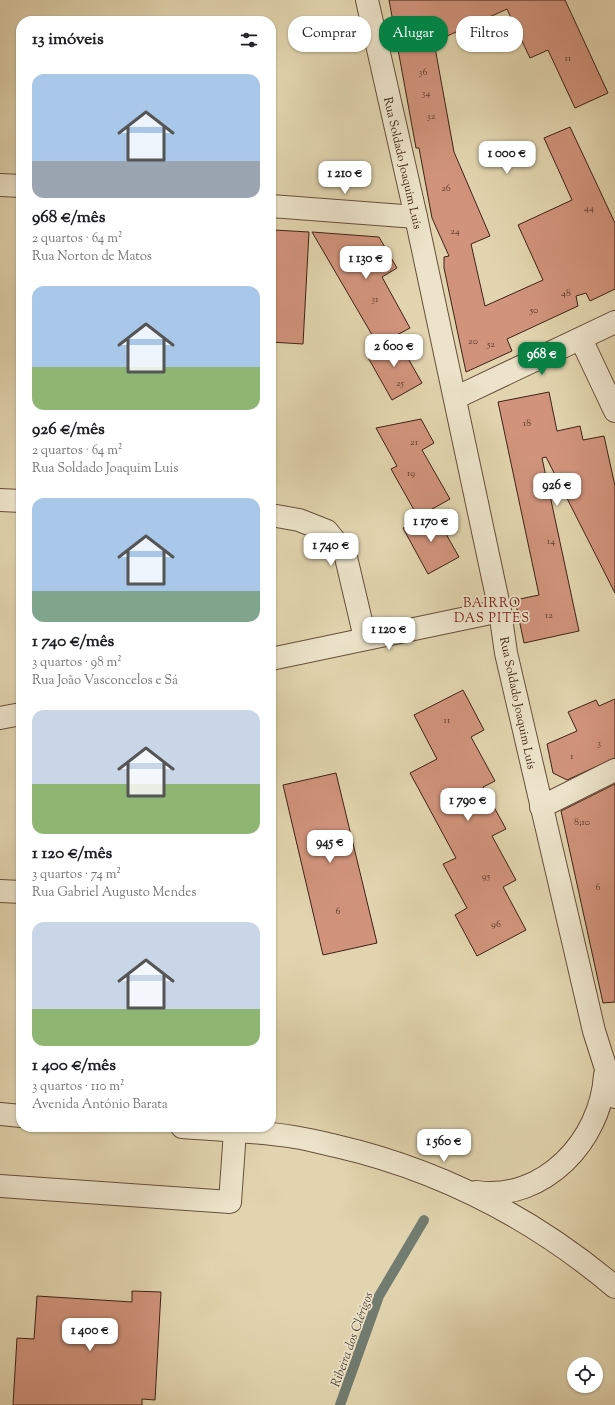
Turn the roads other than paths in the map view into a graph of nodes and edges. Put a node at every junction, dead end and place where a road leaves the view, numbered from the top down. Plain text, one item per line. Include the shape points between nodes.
1 (367, 0) edge
2 (0, 184) edge
3 (16, 186) edge
4 (276, 206) edge
5 (416, 218) junction
6 (615, 322) edge
7 (581, 339) junction
8 (455, 398) junction
9 (615, 411) edge
10 (0, 500) edge
11 (16, 501) edge
12 (276, 516) edge
13 (500, 611) junction
14 (365, 638) junction
15 (276, 658) edge
16 (16, 715) edge
17 (0, 718) edge
18 (615, 770) edge
19 (541, 807) junction
20 (0, 891) edge
21 (16, 892) edge
22 (606, 1068) junction
23 (615, 1097) edge
24 (0, 1114) edge
25 (16, 1116) edge
26 (235, 1132) edge
27 (245, 1132) edge
28 (0, 1186) edge
29 (467, 1191) junction
30 (615, 1287) edge

1 - 5 street, Rua Soldado Joaquim Luís
2 - 3 street
4 - 5 street
5 - 8 street, Rua Soldado Joaquim Luís
6 - 7 street
7 - 8 street
7 - 9 street
8 - 13 street, Rua Soldado Joaquim Luís
10 - 11 street
12 - 14 street via 299,520 326,531 345,553
13 - 14 street
13 - 19 street, Rua Soldado Joaquim Luís via 506,653
14 - 15 street
16 - 17 street
18 - 19 street
19 - 22 street, Rua Soldado Joaquim Luís via 594,1031
20 - 21 street
22 - 23 street, Rua Soldado Joaquim Luís
22 - 29 street via 602,1103 596,1116 572,1155 557,1169 533,1184 508,1192 487,1194
24 - 25 street
26 - 28 street via 230,1202
27 - 29 street via 295,1137 371,1155
29 - 30 street via 528,1224

